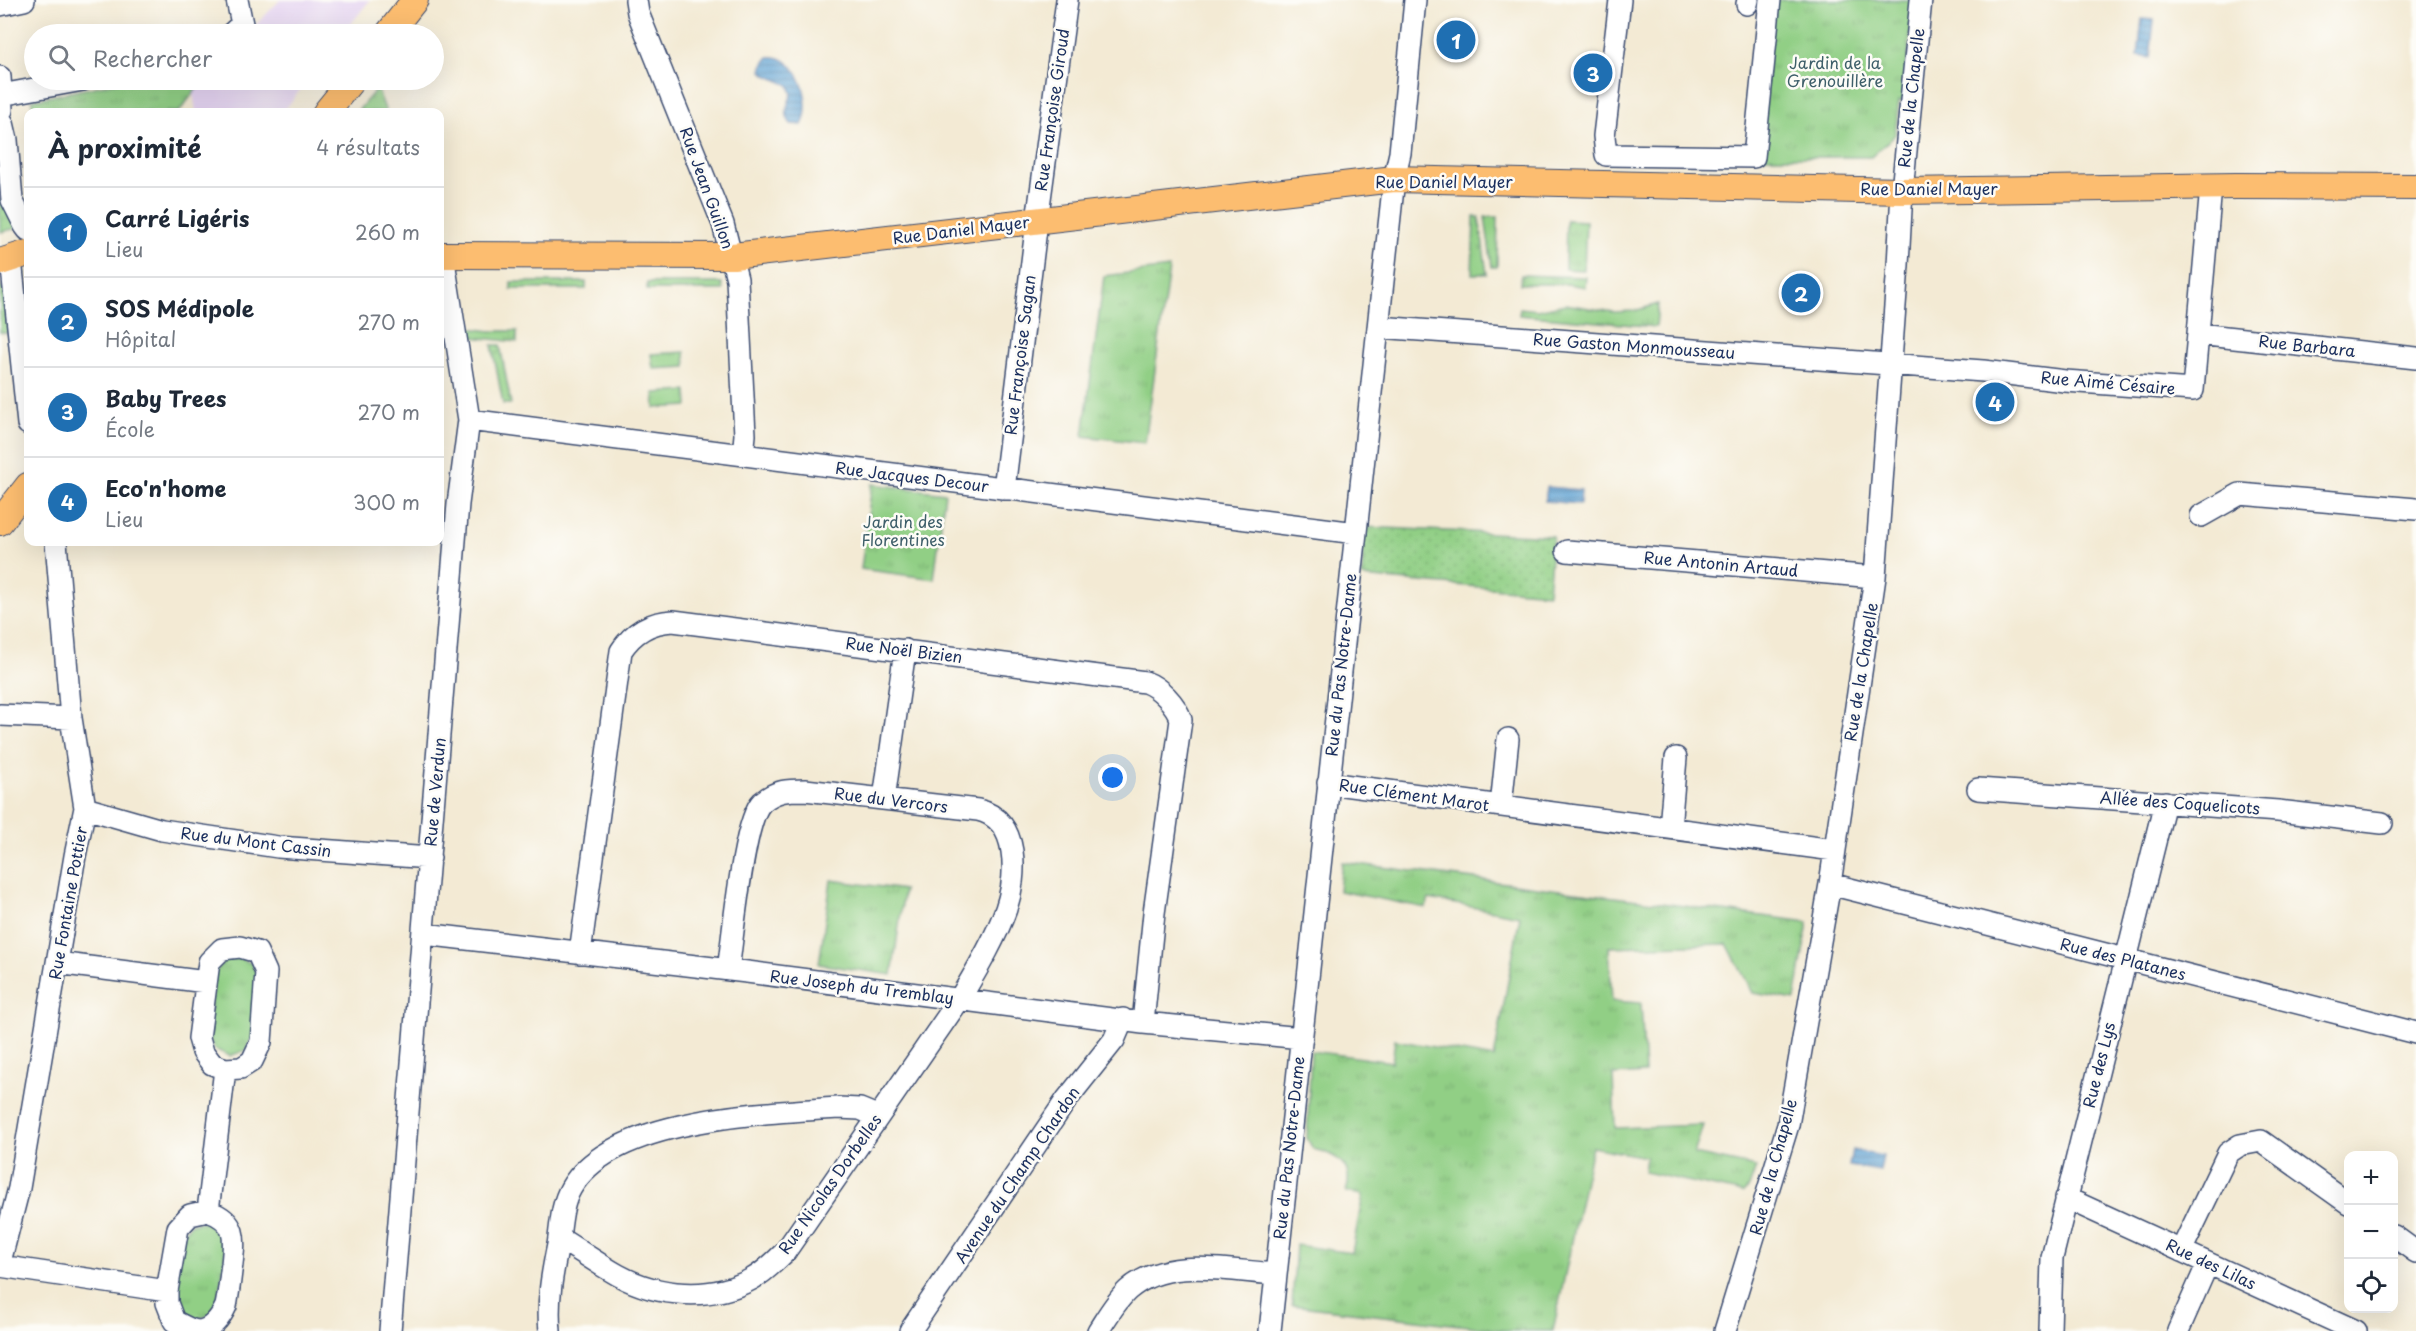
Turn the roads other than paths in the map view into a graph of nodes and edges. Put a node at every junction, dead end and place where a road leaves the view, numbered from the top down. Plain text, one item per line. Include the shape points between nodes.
1 (24, 0) edge
2 (237, 0) edge
3 (396, 0) edge
4 (415, 0) edge
5 (636, 0) edge
6 (1067, 0) edge
7 (1415, 0) edge
8 (1620, 0) edge
9 (1770, 0) edge
10 (1921, 0) edge
11 (0, 5) edge
12 (242, 24) edge
13 (377, 24) edge
14 (396, 24) edge
15 (24, 84) edge
16 (1, 86) edge
17 (325, 90) edge
18 (344, 90) edge
19 (311, 108) edge
20 (329, 108) edge
21 (2, 123) edge
22 (1394, 179) junction
23 (2211, 187) junction
24 (2416, 187) edge
25 (1902, 191) junction
26 (1037, 221) junction
27 (24, 224) edge
28 (444, 255) edge
29 (733, 256) junction
30 (17, 258) edge
31 (444, 273) edge
32 (1378, 327) junction
33 (2198, 334) junction
34 (2416, 358) edge
35 (1890, 365) junction
36 (24, 368) edge
37 (469, 420) junction
38 (743, 455) junction
39 (1004, 489) junction
40 (24, 491) edge
41 (449, 504) edge
42 (2416, 509) edge
43 (2201, 516) dead end
44 (0, 522) edge
45 (1356, 533) junction
46 (56, 546) edge
47 (1567, 551) dead end
48 (1875, 577) junction
49 (905, 650) junction
50 (0, 716) edge
51 (71, 718) junction
52 (1508, 739) dead end
53 (1676, 758) dead end
54 (1328, 783) junction
55 (1978, 789) dead end
56 (884, 799) junction
57 (2165, 802) junction
58 (1501, 806) junction
59 (86, 808) junction
60 (2382, 823) dead end
61 (1670, 828) junction
62 (1834, 850) junction
63 (429, 858) junction
64 (1830, 884) junction
65 (424, 934) junction
66 (580, 953) junction
67 (2125, 959) junction
68 (57, 963) junction
69 (728, 970) junction
70 (206, 982) junction
71 (959, 1000) junction
72 (1133, 1021) junction
73 (2416, 1033) edge
74 (1302, 1038) junction
75 (225, 1069) junction
76 (877, 1116) junction
77 (2066, 1198) junction
78 (2344, 1199) edge
79 (208, 1211) junction
80 (559, 1238) junction
81 (2398, 1239) edge
82 (2181, 1251) junction
83 (2416, 1252) edge
84 (2208, 1263) junction
85 (0, 1264) edge
86 (1275, 1274) junction
87 (167, 1291) junction
88 (390, 1331) edge
89 (550, 1331) edge
90 (910, 1331) edge
91 (1098, 1331) edge
92 (1270, 1331) edge
93 (1725, 1331) edge
94 (2050, 1331) edge
95 (2178, 1331) edge
96 (2356, 1331) edge

1 - 11 street
2 - 12 street
3 - 13 main road
4 - 14 main road
5 - 29 street, Rue Jean Guillon
6 - 26 street, Rue Françoise Giroud
7 - 22 street, Rue du Pas Notre-Dame
8 - 9 street via 1604,136 1606,155 1754,157
10 - 25 street, Rue de la Chapelle
15 - 16 street
16 - 21 street
17 - 19 main road
18 - 20 main road
21 - 27 street via 12,200
22 - 25 main road, Rue Daniel Mayer
22 - 26 main road, Rue Daniel Mayer
22 - 32 street, Rue du Pas Notre-Dame
23 - 24 main road, Rue Daniel Mayer
23 - 25 main road, Rue Daniel Mayer
23 - 33 street, Rue Aimé Césaire
25 - 35 street, Rue de la Chapelle
26 - 29 main road, Rue Daniel Mayer
26 - 39 street, Rue Françoise Sagan
28 - 29 main road, Rue Daniel Mayer
29 - 38 street, Rue Jean Guillon via 743,392
30 - 36 street
31 - 37 street, Rue de Verdun
32 - 35 street, Rue Gaston Monmousseau
32 - 45 street, Rue du Pas Notre-Dame
33 - 34 street, Rue Barbara
33 - 35 street, Rue Aimé Césaire via 2193,390
35 - 48 street, Rue de la Chapelle
37 - 38 street, Rue Jacques Decour
37 - 41 street, Rue de Verdun
38 - 39 street, Rue Jacques Decour
39 - 45 street, Rue Jacques Decour
40 - 44 main road
41 - 63 street, Rue de Verdun
42 - 43 street via 2240,494
45 - 54 street, Rue du Pas Notre-Dame
46 - 51 street, Rue Fontaine Pottier
47 - 48 street, Rue Antonin Artaud
48 - 62 street, Rue de la Chapelle
49 - 56 street
49 - 66 street, Rue Noël Bizien via 673,621 652,624 627,642 621,651
49 - 72 street, Rue Noël Bizien via 1145,682 1155,686 1178,712 1180,730 1154,913
50 - 51 street
51 - 59 street, Rue Fontaine Pottier
52 - 58 street, Rue Clément Marot
53 - 61 street
54 - 58 street, Rue Clément Marot
54 - 74 street, Rue du Pas Notre-Dame
55 - 57 street, Allée des Coquelicots
56 - 69 street, Rue du Vercors via 780,790 761,803 748,829
56 - 71 street, Rue du Vercors via 988,812 1010,838 1011,877 1005,910
57 - 60 street, Allée des Coquelicots
57 - 67 street, Rue des Lys
58 - 61 street, Rue Clément Marot
59 - 63 street, Rue du Mont Cassin via 162,830 278,847
59 - 68 street, Rue Fontaine Pottier
61 - 62 street, Rue Clément Marot
62 - 64 street, Rue de la Chapelle
63 - 65 street, Rue de Verdun
64 - 67 street, Rue des Platanes
64 - 93 street, Rue de la Chapelle via 1788,1125
65 - 66 street, Rue Joseph du Tremblay
65 - 88 street, Rue de Verdun
66 - 69 street, Rue Joseph du Tremblay
67 - 73 street, Rue des Platanes
67 - 77 street, Rue des Lys
68 - 70 street
68 - 85 street, Rue Fontaine Pottier via 19,1188
69 - 71 street, Rue Joseph du Tremblay
70 - 75 street via 200,1038 203,1052 212,1064
70 - 75 street via 209,962 222,949 240,946 257,952 266,972 261,1042 252,1061 241,1068
71 - 72 street, Rue Joseph du Tremblay
71 - 76 street, Rue Nicolas Dorbelles
72 - 74 street, Rue Joseph du Tremblay
72 - 90 street, Avenue du Champ Chardon via 1067,1099
74 - 86 street, Rue du Pas Notre-Dame
75 - 79 street
76 - 80 street via 860,1109 838,1108 757,1114 688,1123 629,1143 605,1155 579,1176 564,1204
76 - 80 street, Rue Nicolas Dorbelles via 784,1252 765,1271 735,1286 690,1293 647,1288 619,1276
77 - 82 street, Rue des Lilas
77 - 94 street, Rue des Lys via 2052,1258
78 - 82 street via 2261,1141 2240,1144 2228,1153
79 - 87 street via 190,1215 178,1228
79 - 87 street via 230,1225 235,1238 226,1306 221,1316 210,1327 197,1331 174,1321
80 - 89 street via 549,1290
81 - 83 street
82 - 84 street, Rue des Lilas
84 - 95 street
84 - 96 street, Rue des Lilas
85 - 87 street
86 - 91 street via 1188,1269 1154,1275 1128,1290
86 - 92 street, Rue du Pas Notre-Dame

